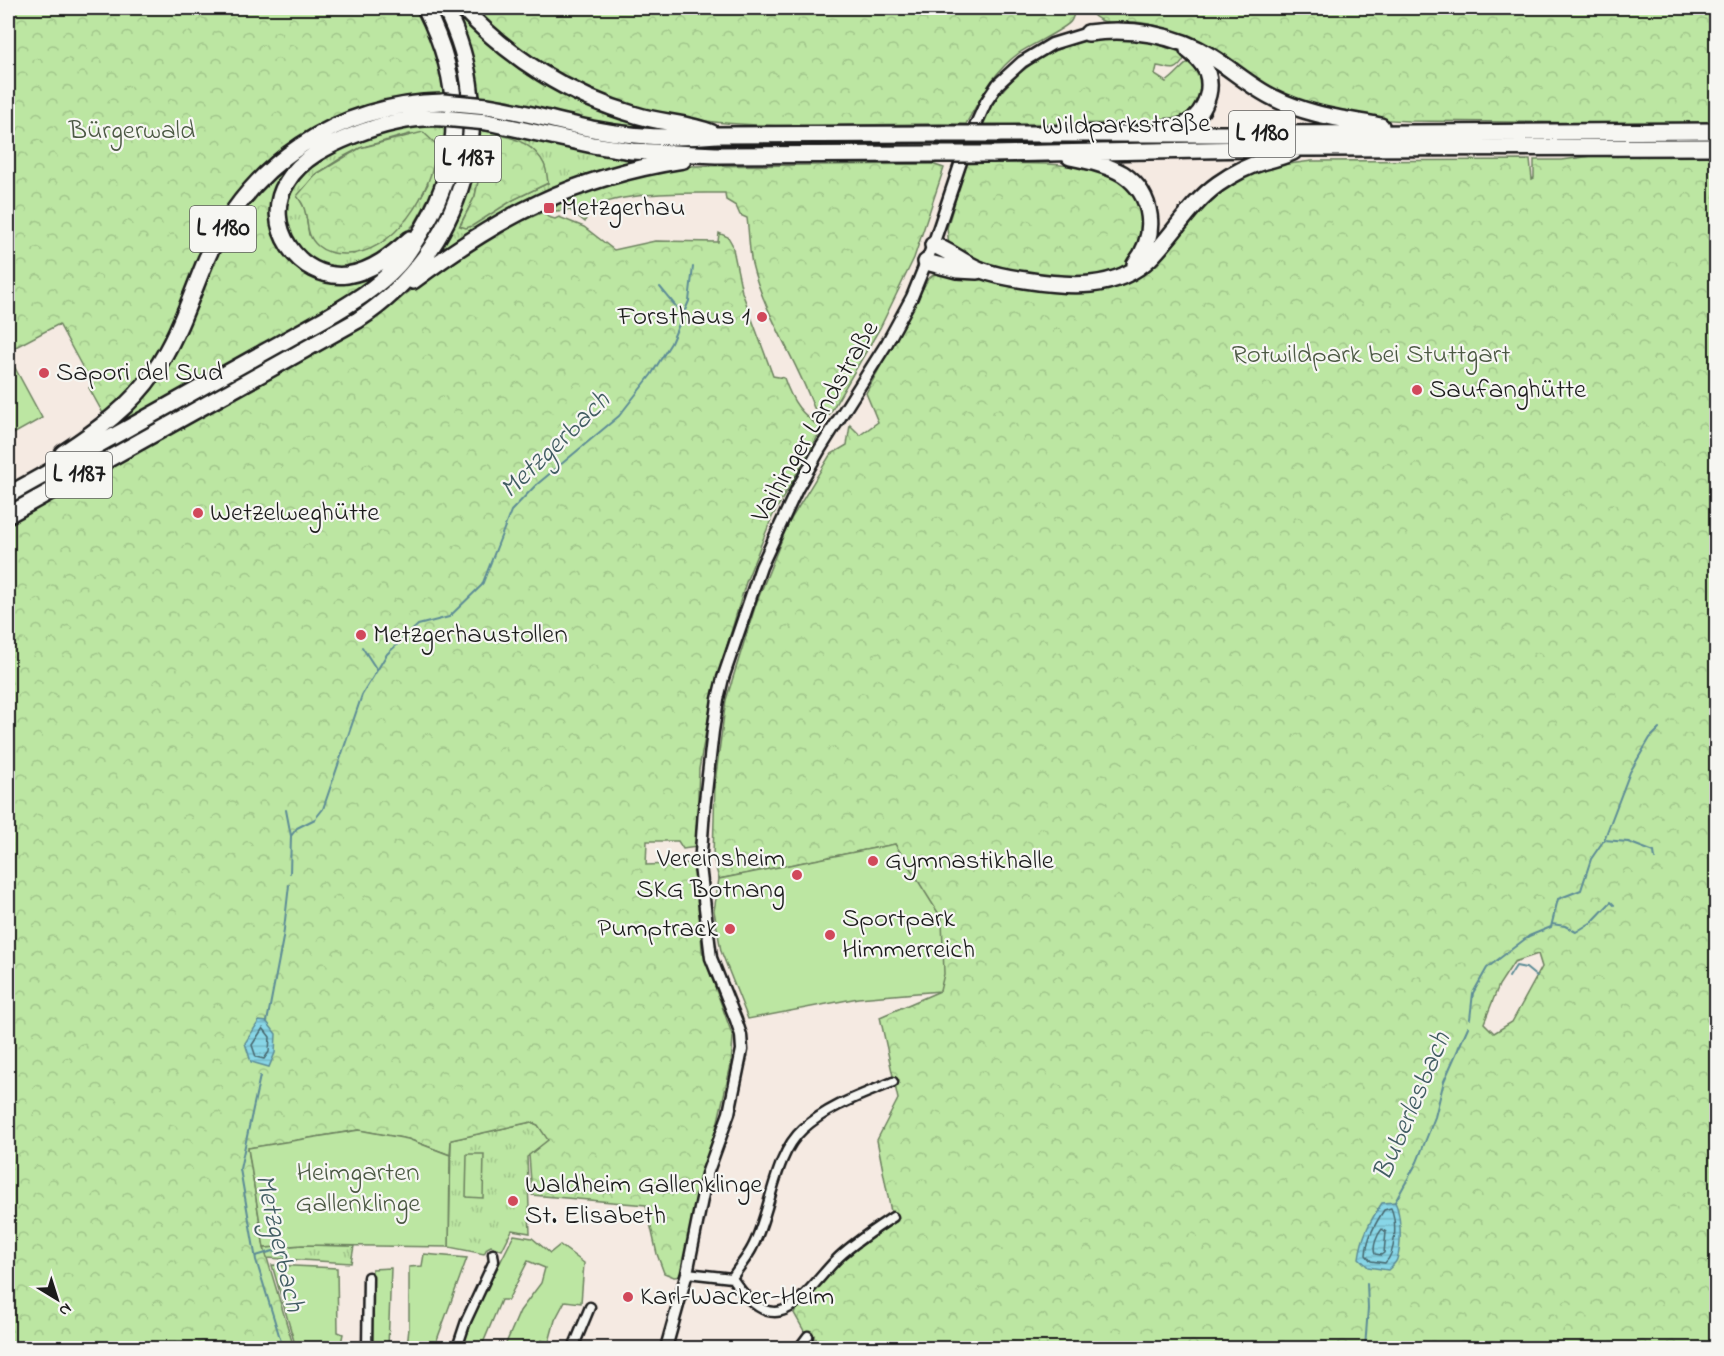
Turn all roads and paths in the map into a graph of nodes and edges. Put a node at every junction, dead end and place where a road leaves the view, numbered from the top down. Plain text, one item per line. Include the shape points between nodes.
1 (425, 8) edge
2 (445, 8) edge
3 (463, 8) edge
4 (1088, 33) joint
5 (1177, 41) junction
6 (443, 110) junction
7 (487, 114) junction
8 (1716, 131) edge
9 (1410, 132) junction
10 (717, 135) junction
11 (1113, 135) junction
12 (1716, 147) edge
13 (1300, 148) junction
14 (1055, 154) junction
15 (716, 155) junction
16 (424, 227) junction
17 (933, 245) junction
18 (926, 262) junction
19 (980, 270) junction
20 (1125, 275) junction
21 (393, 294) junction
22 (8, 486) edge
23 (8, 495) edge
24 (8, 515) edge
25 (893, 1082) dead end
26 (893, 1217) dead end
27 (493, 1254) dead end
28 (687, 1273) junction
29 (368, 1277) dead end
30 (732, 1278) junction
31 (590, 1307) dead end
32 (808, 1336) dead end
33 (366, 1348) edge
34 (457, 1348) edge
35 (573, 1348) edge
36 (666, 1348) edge
37 (799, 1348) edge

1 - 16 highway, L 1187 via 445,51 455,111 447,175
2 - 21 highway, L 1187 via 460,42 469,78 470,152 446,222 426,255
3 - 10 highway via 519,58 567,87 638,116
4 - 5 highway, L 1180 via 1111,29
4 - 17 street, Vaihinger Landstraße via 1041,50 1008,74 993,92 967,144
5 - 9 highway, L 1180 via 1212,57 1261,91 1288,104 1327,117
5 - 11 highway, L 1180 via 1208,74 1205,103 1196,116 1180,126
6 - 7 highway, L 1180, bridge
6 - 16 highway, L 1180 via 379,125 334,144 297,168 284,187 279,205 281,233 289,249 307,266 328,274 350,274 371,267
6 - 22 highway, L 1180 via 422,102 358,117 318,135 277,163 235,209 207,260 177,334 139,392 88,436
7 - 10 highway, L 1180 via 640,136
7 - 15 highway, L 1180 via 613,149
8 - 9 highway, Wildparkstraße / L 1180
9 - 11 highway, Wildparkstraße / L 1180
10 - 11 highway, Wildparkstraße / L 1180, bridge
12 - 13 highway, Wildparkstraße / L 1180
13 - 14 highway, Wildparkstraße / L 1180
13 - 20 highway, L 1180 via 1282,158 1251,166 1218,185 1196,203 1149,258
14 - 15 highway, Wildparkstraße / L 1180, bridge
14 - 20 highway, L 1180 via 1115,170 1143,195 1149,216 1148,240
15 - 21 highway, L 1180 via 636,168 566,190 477,236
16 - 23 highway, L 1187 via 399,264 359,298
17 - 18 street, Vaihinger Landstraße
17 - 19 highway, L 1180
18 - 19 highway, L 1180 via 957,270
18 - 28 street, Vaihinger Landstraße via 900,320 820,449 778,528 749,600 718,699 700,866 711,958 736,1020 742,1050 729,1113 708,1174
19 - 20 highway, L 1180 via 1077,286 1100,284
21 - 24 highway, L 1187 via 331,335
25 - 30 street via 818,1117 801,1131 783,1161 753,1247
26 - 30 street via 836,1259 796,1305 784,1311 769,1311 755,1305
27 - 34 street via 494,1261
28 - 30 street
28 - 36 street, Vaihinger Landstraße
29 - 33 street
31 - 35 street
32 - 37 street

